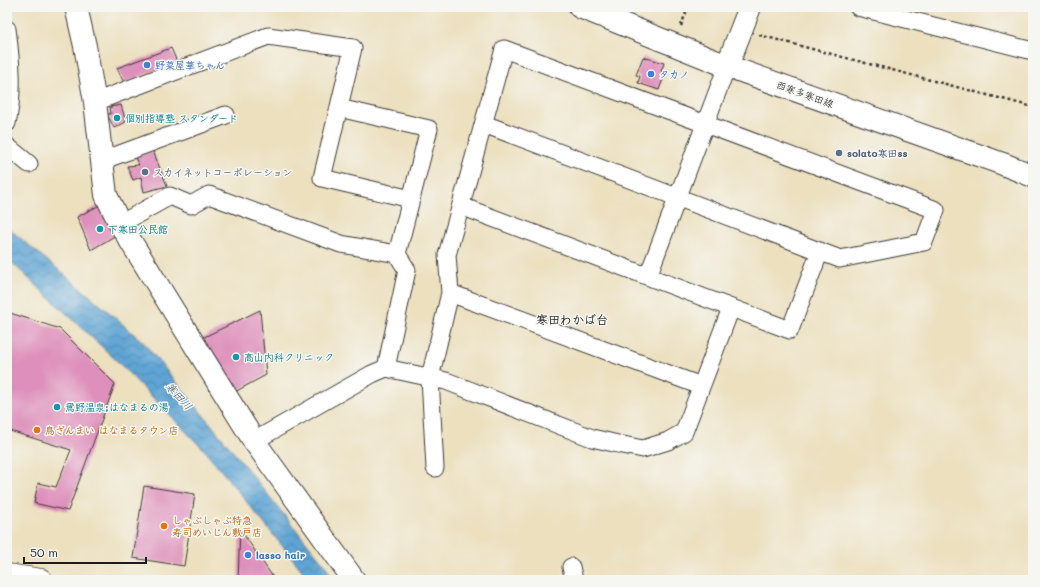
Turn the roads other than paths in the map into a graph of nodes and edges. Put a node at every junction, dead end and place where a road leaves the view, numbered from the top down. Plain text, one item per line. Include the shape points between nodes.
1 (76, 7) edge
2 (580, 7) edge
3 (750, 7) edge
4 (858, 7) edge
5 (7, 29) edge
6 (1033, 51) edge
7 (727, 66) junction
8 (95, 102) junction
9 (339, 108) junction
10 (226, 115) dead end
11 (7, 123) edge
12 (484, 124) junction
13 (706, 124) junction
14 (7, 146) edge
15 (101, 161) junction
16 (29, 164) dead end
17 (1033, 176) edge
18 (678, 197) junction
19 (411, 199) junction
20 (461, 206) junction
21 (120, 224) junction
22 (820, 251) junction
23 (397, 254) junction
24 (648, 276) junction
25 (450, 293) junction
26 (731, 308) junction
27 (386, 368) junction
28 (430, 378) junction
29 (701, 386) junction
30 (254, 441) junction
31 (435, 468) dead end
32 (7, 575) edge
33 (41, 580) edge
34 (354, 580) edge

1 - 8 main road
2 - 7 main road, 西寒多寒田線
3 - 7 main road
4 - 6 street
5 - 11 street via 10,93
7 - 13 street
7 - 17 main road, 西寒多寒田線
8 - 9 street via 268,36 353,48
8 - 15 main road
9 - 19 street via 322,178
9 - 19 street via 429,129
10 - 15 street
12 - 13 street via 504,49
12 - 18 street
12 - 20 street
13 - 18 street
13 - 22 street via 936,210 924,242 840,259
14 - 16 street
15 - 21 main road via 106,195
18 - 22 street
18 - 24 street
19 - 23 street
20 - 24 street
20 - 25 street via 448,255
21 - 23 street via 170,196 191,205 209,196 341,244
21 - 30 main road
22 - 26 street via 790,330
23 - 27 street via 408,270
24 - 26 street
25 - 28 street
25 - 29 street
26 - 29 street
27 - 28 street
27 - 30 street
28 - 29 street via 446,381 592,438 643,449 668,441 684,432
28 - 31 street
30 - 34 main road
32 - 33 main road

